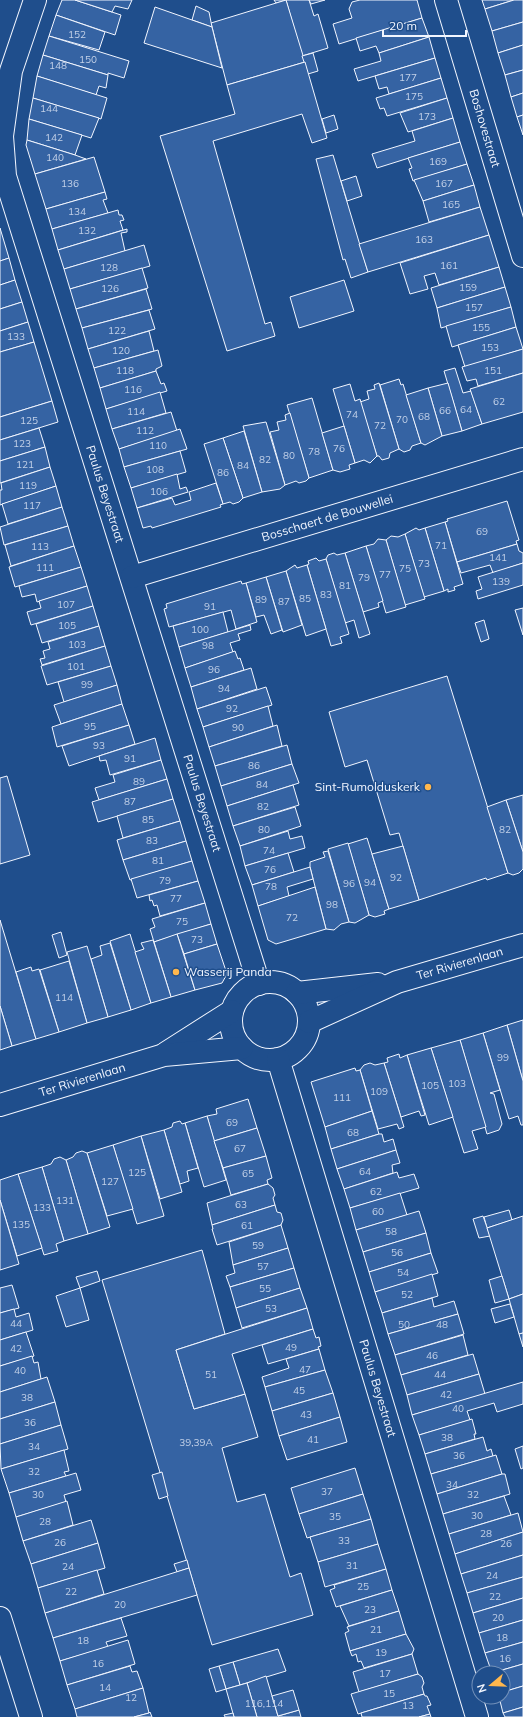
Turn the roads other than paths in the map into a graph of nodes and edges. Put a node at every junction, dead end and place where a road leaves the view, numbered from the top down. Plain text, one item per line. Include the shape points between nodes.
1 (35, 0) edge
2 (446, 0) edge
3 (3, 176) edge
4 (523, 256) edge
5 (523, 459) edge
6 (132, 577) junction
7 (523, 945) edge
8 (397, 982) junction
9 (259, 984) junction
10 (297, 993) junction
11 (232, 1011) junction
12 (309, 1022) junction
13 (242, 1048) junction
14 (164, 1055) junction
15 (278, 1059) junction
16 (0, 1105) edge
17 (0, 1618) edge
18 (31, 1717) edge
19 (477, 1717) edge

1 - 3 street, Paulus Beyestraat via 11,71 2,136
2 - 4 street, Boshovestraat
3 - 6 street, Paulus Beyestraat
5 - 6 street, Bosschaert de Bouwellei
6 - 9 street, Paulus Beyestraat
7 - 8 street, Ter Rivierenlaan
8 - 10 street, Ter Rivierenlaan
8 - 12 street, Ter Rivierenlaan
9 - 10 street via 272,982 286,985
9 - 11 street via 242,994
10 - 12 street via 306,1006
11 - 13 street via 232,1031
11 - 14 street, Ter Rivierenlaan
12 - 15 street via 305,1038 294,1052
13 - 14 street, Ter Rivierenlaan
13 - 15 street via 258,1058
14 - 16 street, Ter Rivierenlaan
15 - 19 street, Paulus Beyestraat
17 - 18 street

